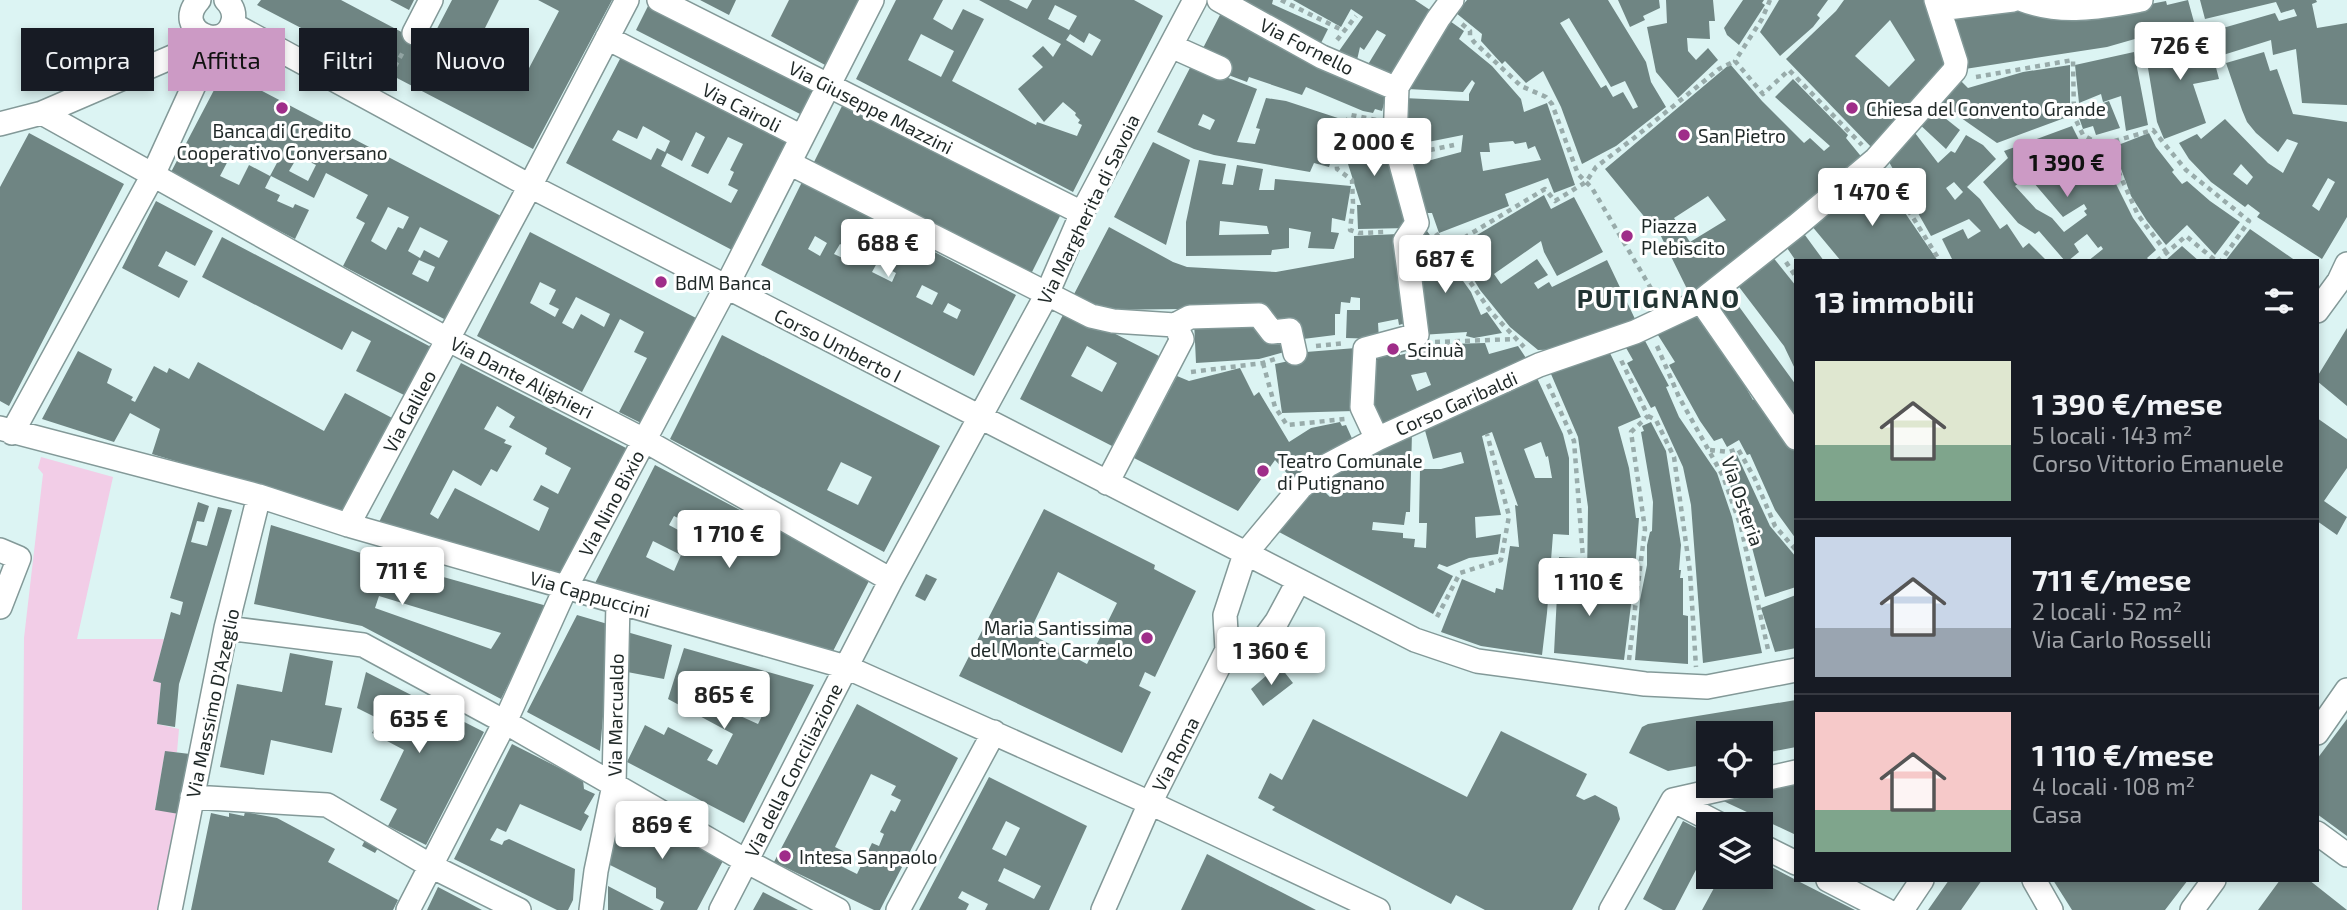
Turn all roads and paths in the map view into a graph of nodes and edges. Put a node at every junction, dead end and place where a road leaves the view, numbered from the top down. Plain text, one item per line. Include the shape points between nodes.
1 (199, 0) edge
2 (431, 0) edge
3 (628, 0) edge
4 (659, 0) edge
5 (872, 0) edge
6 (1219, 0) edge
7 (1281, 0) edge
8 (1770, 0) edge
9 (2014, 0) edge
10 (2023, 0) edge
11 (2141, 0) edge
12 (1189, 2) edge
13 (1937, 4) edge
14 (1449, 5) edge
15 (223, 17) edge
16 (417, 28) edge
17 (1344, 31) dead end
18 (411, 38) edge
19 (607, 38) junction
20 (1171, 46) junction
21 (1735, 61) junction
22 (1220, 68) dead end
23 (1955, 70) junction
24 (829, 85) junction
25 (1397, 89) junction
26 (375, 102) junction
27 (42, 113) junction
28 (1394, 123) junction
29 (0, 124) edge
30 (802, 137) junction
31 (2106, 144) junction
32 (1454, 145) dead end
33 (1399, 156) junction
34 (1876, 159) junction
35 (789, 163) junction
36 (153, 175) junction
37 (1586, 183) junction
38 (530, 186) junction
39 (1082, 214) junction
40 (1414, 227) junction
41 (1446, 248) junction
42 (2167, 253) junction
43 (1939, 259) edge
44 (2160, 259) edge
45 (2215, 259) edge
46 (2220, 259) edge
47 (2344, 277) edge
48 (726, 287) junction
49 (1047, 294) junction
50 (1701, 301) junction
51 (2319, 308) edge
52 (1658, 322) junction
53 (1175, 325) junction
54 (1417, 335) junction
55 (447, 339) junction
56 (1517, 339) junction
57 (1611, 340) junction
58 (1365, 349) junction
59 (1295, 353) junction
60 (1171, 362) junction
61 (1263, 363) junction
62 (1539, 365) junction
63 (1366, 415) junction
64 (1648, 416) junction
65 (980, 418) junction
66 (6, 430) edge
67 (1487, 434) dead end
68 (1794, 435) edge
69 (1377, 439) junction
70 (644, 440) junction
71 (1710, 450) junction
72 (1107, 483) junction
73 (259, 496) junction
74 (348, 525) junction
75 (1794, 548) edge
76 (0, 550) edge
77 (1245, 554) junction
78 (891, 580) junction
79 (1298, 582) junction
80 (566, 587) junction
81 (1637, 592) junction
82 (618, 602) junction
83 (0, 607) edge
84 (1437, 617) dead end
85 (226, 628) junction
86 (1227, 650) junction
87 (1770, 656) dead end
88 (1638, 663) dead end
89 (846, 667) junction
90 (1684, 667) dead end
91 (1794, 670) edge
92 (2347, 690) edge
93 (2321, 720) edge
94 (505, 722) junction
95 (994, 732) junction
96 (1794, 772) edge
97 (1773, 777) edge
98 (614, 785) junction
99 (1696, 795) edge
100 (192, 797) junction
101 (1673, 800) junction
102 (1150, 803) junction
103 (1696, 812) edge
104 (2319, 834) edge
105 (1773, 852) edge
106 (2347, 855) edge
107 (746, 861) junction
108 (1794, 862) edge
109 (431, 866) junction
110 (1832, 882) edge
111 (1921, 882) edge
112 (2035, 882) edge
113 (2213, 882) edge
114 (1619, 907) edge
115 (170, 910) edge
116 (408, 910) edge
117 (519, 910) edge
118 (591, 910) edge
119 (721, 910) edge
120 (838, 910) edge
121 (898, 910) edge
122 (1102, 910) edge
123 (1378, 910) edge
124 (1886, 910) edge
125 (1902, 910) edge
126 (2050, 910) edge
127 (2192, 910) edge

1 - 15 street via 191,21
2 - 16 street
3 - 19 street, Via Galileo
4 - 24 street, Via Giuseppe Mazzini
5 - 24 street, Via Nino Bixio
6 - 25 street, Via Fornello via 1321,57
7 - 17 path
8 - 21 path
9 - 13 street
10 - 11 street via 2063,8 2099,8
12 - 20 street, Via Margherita di Savoia
13 - 23 street
14 - 25 street
14 - 37 path via 1474,42 1521,86 1552,104 1578,174
15 - 26 street, Corso Umberto I
15 - 27 street via 179,54
15 - 36 street
18 - 26 path
19 - 30 street, Via Cairoli
19 - 38 street, Via Galileo
20 - 22 street
20 - 39 street, Via Margherita di Savoia
21 - 34 path via 1763,94 1789,70
21 - 37 path via 1718,69 1596,167
23 - 31 path via 1972,78 2073,60 2074,116 2083,135
23 - 34 street, Corso Garibaldi
24 - 30 street, Via Nino Bixio
24 - 39 street, Via Giuseppe Mazzini
25 - 28 street
26 - 38 street, Corso Umberto I
27 - 29 street
27 - 36 street, Via Dante Alighieri
28 - 33 street
28 - 40 path via 1351,115 1336,153 1337,169 1352,180 1350,230
30 - 35 street, Via Nino Bixio
31 - 42 path via 2138,215
31 - 46 path via 2152,130 2186,170 2249,221
32 - 33 path
33 - 40 street
34 - 43 path
34 - 50 street, Corso Garibaldi
35 - 48 street, Via Nino Bixio
35 - 49 street
36 - 55 street, Via Dante Alighieri
36 - 66 street
37 - 41 path via 1555,201 1545,189
37 - 52 path
38 - 48 street, Corso Umberto I
38 - 55 street, Via Galileo
39 - 49 street, Via Margherita di Savoia
40 - 41 path via 1434,230
40 - 54 street via 1405,241
41 - 56 path via 1491,312
42 - 44 path
42 - 45 path via 2186,236
47 - 51 street
48 - 65 street, Corso Umberto I
48 - 70 street, Via Nino Bixio
49 - 53 street via 1091,316
49 - 65 street, Via Margherita di Savoia
50 - 52 street, Corso Garibaldi
50 - 68 street
52 - 57 street, Corso Garibaldi
52 - 71 path, Via Osteria via 1679,397
53 - 59 street via 1190,317 1259,314 1272,332 1290,330
53 - 60 street via 1182,339
54 - 56 path via 1423,342
54 - 58 street
55 - 70 street, Via Dante Alighieri
55 - 74 street, Via Galileo
56 - 62 path
57 - 62 street, Corso Garibaldi
57 - 64 path
58 - 59 path via 1346,343 1304,347
58 - 63 street via 1362,407
59 - 61 path
60 - 61 path via 1192,372
60 - 72 street
61 - 63 path via 1275,407 1287,425
62 - 69 street, Corso Garibaldi
62 - 81 path via 1574,442 1585,584
63 - 69 street
64 - 81 path via 1631,432 1645,529
64 - 90 path via 1656,420 1674,457 1690,572 1696,667
65 - 72 street, Corso Umberto I
65 - 78 street, Via Margherita di Savoia
66 - 73 street, Via Cappuccini
67 - 84 path via 1509,516 1501,560 1460,573
69 - 77 street, Corso Garibaldi via 1328,465 1301,487
70 - 78 street, Via Dante Alighieri
70 - 80 street, Via Nino Bixio
71 - 75 path via 1738,449 1775,526
71 - 87 path, Via Osteria via 1741,527
72 - 77 street, Corso Umberto I
73 - 74 street, Via Cappuccini
73 - 85 street, Via Massimo D'Azeglio
74 - 80 street, Via Cappuccini
76 - 83 street via 19,558
77 - 79 street, Corso Umberto I
77 - 86 street, Via Roma via 1225,615
78 - 89 street, Via della Conciliazione
79 - 86 street via 1263,640
79 - 91 street, Corso Umberto I via 1415,640 1477,661 1645,684 1707,687
80 - 82 street, Via Cappuccini
80 - 94 street, Via Nino Bixio
81 - 88 path via 1629,660
82 - 89 street, Via Cappuccini
82 - 98 street, Via Marcualdo
85 - 94 street via 363,645
85 - 100 street, Via Massimo D'Azeglio
86 - 102 street, Via Roma
89 - 95 street, Via Cappuccini
89 - 107 street, Via della Conciliazione
92 - 93 street
94 - 98 street
94 - 109 street, Via Nino Bixio
95 - 102 street, Via Cappuccini
95 - 121 street
96 - 97 street
98 - 107 street
98 - 118 street, Via Marcualdo
99 - 101 street
100 - 109 street via 327,805
100 - 115 street, Via Massimo D'Azeglio
101 - 103 street
101 - 114 street
102 - 122 street, Via Roma
102 - 123 street, Via Cappuccini
104 - 106 street
105 - 108 street
107 - 119 street, Via della Conciliazione
107 - 120 street
109 - 116 street, Via Nino Bixio
109 - 117 street
110 - 124 street
111 - 125 street
112 - 126 street
113 - 127 street

